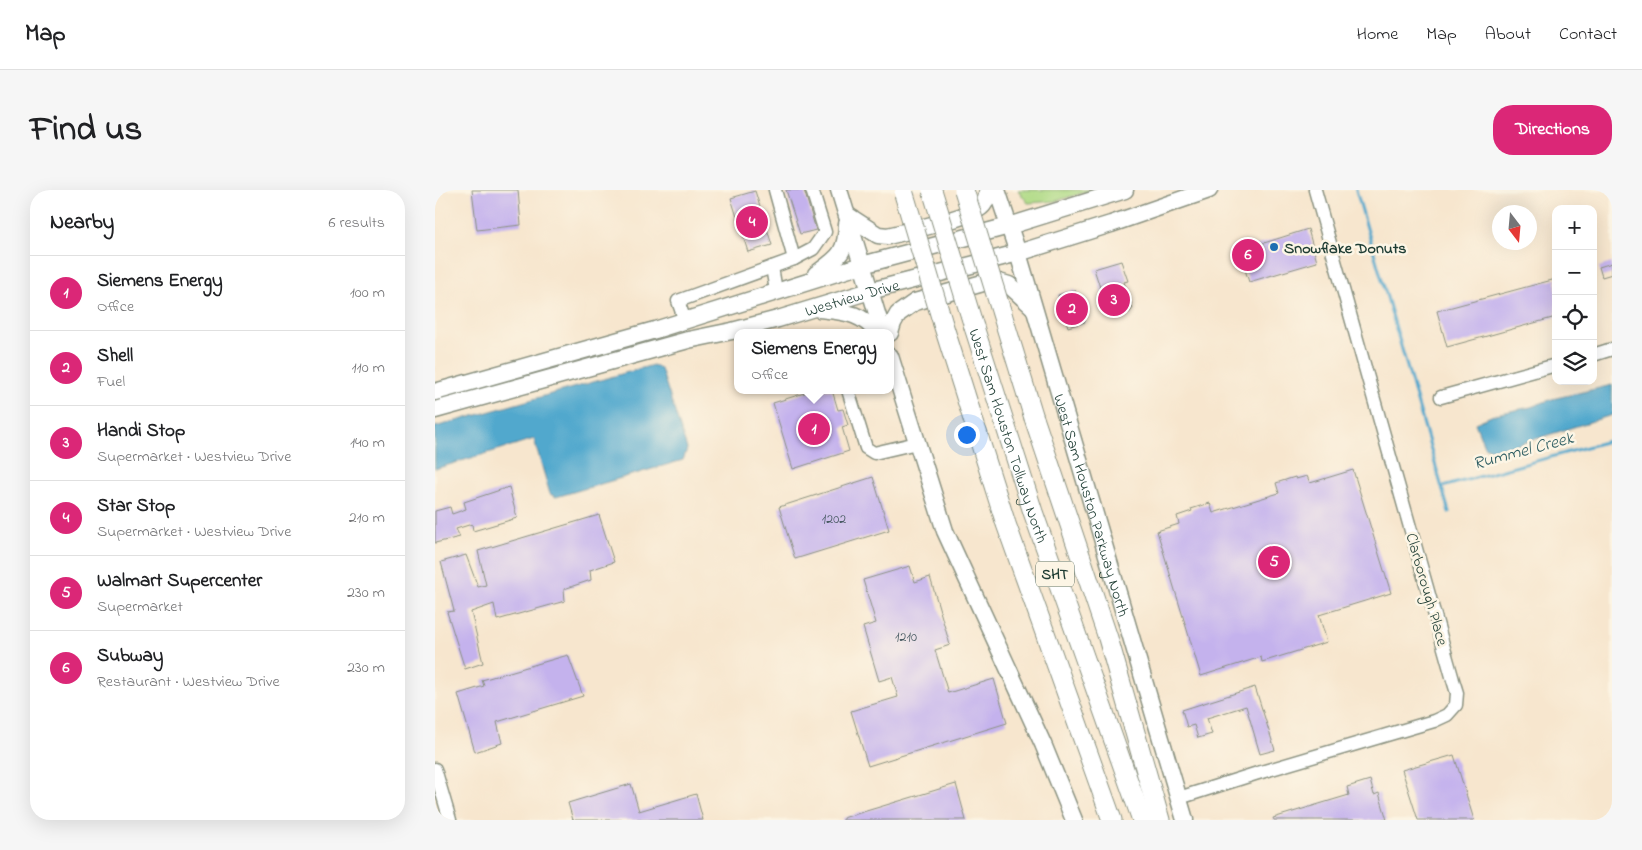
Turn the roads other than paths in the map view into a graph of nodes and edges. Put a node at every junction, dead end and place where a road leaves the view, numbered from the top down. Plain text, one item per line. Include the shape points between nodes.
1 (775, 190) edge
2 (812, 190) edge
3 (839, 190) edge
4 (933, 190) edge
5 (964, 190) edge
6 (988, 190) edge
7 (997, 190) edge
8 (1125, 190) edge
9 (1209, 190) edge
10 (1315, 190) edge
11 (903, 192) edge
12 (847, 215) junction
13 (1009, 226) junction
14 (1018, 253) junction
15 (795, 259) junction
16 (862, 265) junction
17 (772, 267) junction
18 (804, 282) junction
19 (776, 291) junction
20 (870, 291) junction
21 (1033, 307) junction
22 (812, 308) junction
23 (685, 321) junction
24 (739, 329) edge
25 (874, 329) edge
26 (882, 329) edge
27 (891, 329) edge
28 (734, 330) edge
29 (688, 340) junction
30 (1612, 349) edge
31 (1597, 354) edge
32 (1552, 366) edge
33 (894, 369) edge
34 (491, 377) junction
35 (435, 392) edge
36 (495, 394) junction
37 (849, 394) edge
38 (1441, 397) dead end
39 (435, 410) edge
40 (917, 443) junction
41 (435, 769) edge
42 (1179, 798) junction
43 (450, 820) edge
44 (1074, 820) edge
45 (1112, 820) edge
46 (1142, 820) edge
47 (1161, 820) edge
48 (1185, 820) edge

1 - 15 street
2 - 15 street via 825,232 813,249
3 - 12 main road
4 - 46 highway, West Sam Houston Tollway North / SHT, bridge via 1033,512
5 - 47 highway, bridge via 1034,418 1107,638
6 - 12 main road via 979,209 888,236 878,235
7 - 13 main road, West Sam Houston Parkway North
8 - 13 main road, Westview Drive
9 - 14 main road, Westview Drive
10 - 42 street, Clarborough Place via 1457,693 1456,705 1447,715 1434,721
11 - 45 highway, West Sam Houston Tollway North / SHT, bridge via 1009,532
12 - 16 main road
12 - 18 main road via 843,249 834,261
13 - 14 main road, West Sam Houston Parkway North
13 - 16 main road, Westview Drive
14 - 20 main road, Westview Drive
14 - 21 main road, West Sam Houston Parkway North
15 - 17 street
16 - 18 main road, Westview Drive
16 - 20 main road
17 - 19 street
17 - 23 street via 678,301
18 - 19 main road, Westview Drive
19 - 23 main road, Westview Drive
20 - 22 main road, Westview Drive
20 - 26 main road
21 - 27 main road via 1009,285 983,283 915,302 898,314
21 - 42 main road, West Sam Houston Parkway North
22 - 24 main road, Westview Drive
22 - 25 main road via 859,316
23 - 29 main road
23 - 34 main road, Westview Drive
28 - 29 main road, Westview Drive
29 - 36 main road, Westview Drive
30 - 31 street
32 - 38 street
33 - 40 main road
34 - 35 main road, Westview Drive
34 - 36 main road
36 - 39 main road, Westview Drive
37 - 40 street via 866,448 874,453
40 - 44 main road via 945,531 1043,744
41 - 43 street
42 - 48 main road, West Sam Houston Parkway North

